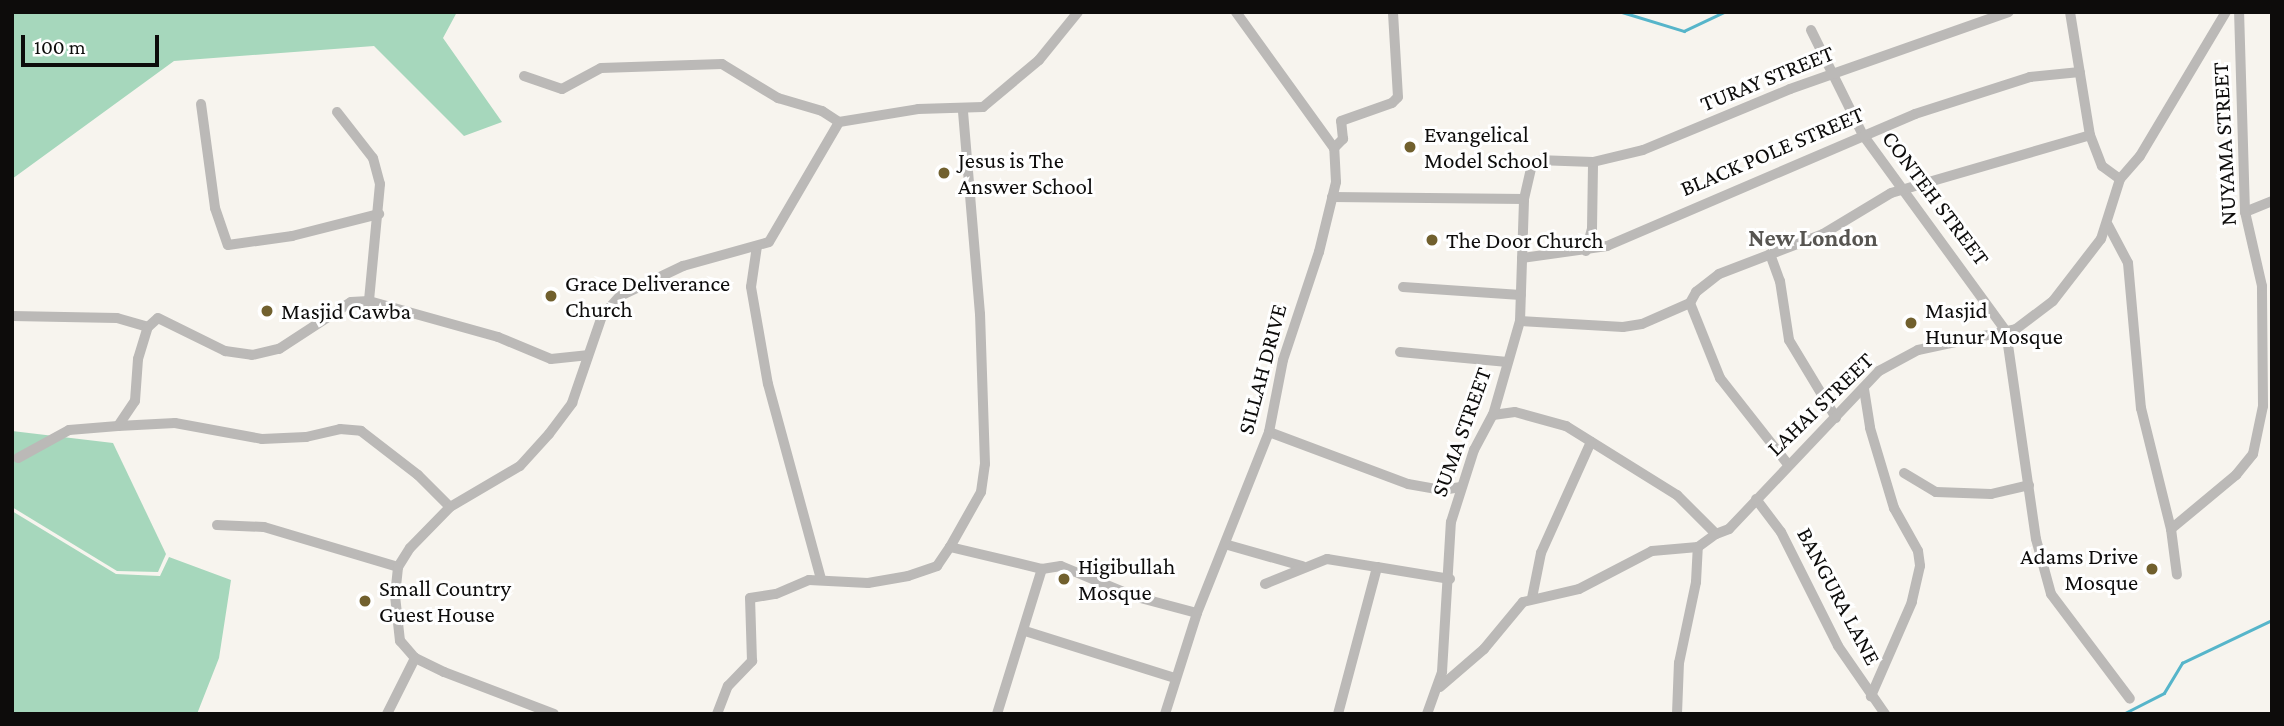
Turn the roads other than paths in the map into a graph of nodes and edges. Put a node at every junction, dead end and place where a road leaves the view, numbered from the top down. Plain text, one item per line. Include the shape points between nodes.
1 (1078, 12) edge
2 (1236, 12) edge
3 (1393, 12) edge
4 (2009, 12) edge
5 (2070, 12) edge
6 (2227, 12) edge
7 (2239, 12) edge
8 (1811, 30) dead end
9 (2080, 72) junction
10 (1833, 75) junction
11 (524, 76) dead end
12 (201, 104) dead end
13 (963, 110) junction
14 (337, 112) dead end
15 (839, 122) junction
16 (1863, 135) junction
17 (2090, 135) junction
18 (1334, 148) junction
19 (1537, 160) joint
20 (1593, 162) junction
21 (2120, 179) junction
22 (1905, 192) junction
23 (1332, 197) junction
24 (1524, 199) junction
25 (2272, 201) edge
26 (2245, 212) junction
27 (379, 214) junction
28 (2108, 225) junction
29 (757, 246) junction
30 (1586, 251) junction
31 (1770, 254) junction
32 (1522, 258) junction
33 (1403, 286) dead end
34 (2267, 288) edge
35 (1521, 295) junction
36 (369, 301) junction
37 (1690, 303) junction
38 (12, 316) edge
39 (1520, 321) junction
40 (148, 327) junction
41 (2006, 331) junction
42 (1400, 352) dead end
43 (587, 355) junction
44 (1508, 362) junction
45 (1864, 389) junction
46 (2267, 407) edge
47 (1493, 415) junction
48 (1836, 418) junction
49 (118, 426) junction
50 (1269, 432) junction
51 (1591, 442) junction
52 (18, 458) dead end
53 (1787, 463) junction
54 (1904, 473) dead end
55 (2029, 485) junction
56 (1461, 487) junction
57 (1756, 499) junction
58 (450, 507) junction
59 (217, 525) dead end
60 (2171, 529) junction
61 (1716, 534) junction
62 (1228, 545) junction
63 (950, 547) junction
64 (1698, 547) junction
65 (1302, 566) junction
66 (398, 567) junction
67 (1377, 567) junction
68 (1042, 569) junction
69 (2177, 575) dead end
70 (821, 579) junction
71 (1450, 579) junction
72 (1265, 584) dead end
73 (1532, 598) junction
74 (1198, 612) junction
75 (1025, 631) junction
76 (415, 659) junction
77 (1175, 678) junction
78 (1440, 687) junction
79 (1871, 696) junction
80 (2130, 699) dead end
81 (387, 714) edge
82 (554, 714) edge
83 (717, 714) edge
84 (998, 714) edge
85 (1165, 714) edge
86 (1338, 714) edge
87 (1427, 714) edge
88 (1677, 714) edge
89 (1885, 714) edge

1 - 13 street via 1002,96 983,107
2 - 18 street
3 - 18 street, SILLAH DRIVE via 1398,97 1341,121 1343,139
4 - 10 street, TURAY STREET
5 - 9 street
6 - 21 street, LAHAI STREET via 2140,156
7 - 26 street, NUYAMA STREET
8 - 10 street, CONTEH STREET
9 - 16 street, BLACK POLE STREET via 2029,77
9 - 17 street
10 - 16 street, CONTEH STREET
10 - 20 street, TURAY STREET via 1643,150
11 - 15 street via 562,89 601,68 722,64 778,98 822,111
12 - 27 street via 215,208 228,244 292,236
13 - 15 street via 918,109
13 - 63 street via 980,325 985,464 981,492
14 - 27 street via 373,158 380,184
15 - 29 street via 800,184 779,230
16 - 22 street, CONTEH STREET
16 - 30 street, BLACK POLE STREET
17 - 21 street via 2102,166
17 - 22 street
18 - 23 street, SILLAH DRIVE
19 - 20 street, TURAY STREET
19 - 24 street, SUMA STREET via 1529,170
20 - 30 street via 1592,229
21 - 28 street, LAHAI STREET
22 - 31 street via 1891,193 1824,234
22 - 41 street, CONTEH STREET
23 - 24 street
23 - 50 street, SILLAH DRIVE via 1283,360
24 - 32 street, SUMA STREET
25 - 26 street
26 - 34 street, NUYAMA STREET
27 - 36 street
28 - 41 street, LAHAI STREET via 2080,270 2053,301 2035,318
28 - 60 street via 2128,263 2141,408
29 - 43 street via 683,266 634,287 602,316
29 - 70 street via 751,287 768,384
30 - 32 street, BLACK POLE STREET
31 - 37 street via 1720,274 1696,292
31 - 48 street via 1780,281 1789,340
32 - 35 street, SUMA STREET
33 - 35 street
34 - 46 street, NUYAMA STREET
35 - 39 street, SUMA STREET
36 - 40 street via 351,302 268,354 225,351 164,320
36 - 43 street via 498,337 551,359
37 - 39 street via 1642,324 1623,327
37 - 53 street via 1720,378
38 - 40 street via 117,317
39 - 44 street, SUMA STREET
40 - 49 street via 138,359 135,401
41 - 45 street, LAHAI STREET via 1918,350 1879,371
41 - 55 street, CONTEH STREET
42 - 44 street
43 - 58 street via 572,403 549,434 520,466
44 - 47 street, SUMA STREET
45 - 48 street, LAHAI STREET
45 - 79 street via 1870,428 1894,508 1918,551 1920,566 1912,602
46 - 60 street, NUYAMA STREET via 2253,454 2236,475
47 - 51 street via 1505,411 1538,416
47 - 56 street, SUMA STREET
48 - 53 street, LAHAI STREET
49 - 52 street via 69,430
49 - 58 street via 174,423 262,439 306,437 340,429 361,431 418,475
50 - 56 street via 1408,484 1442,490
50 - 62 street, SILLAH DRIVE
51 - 61 street via 1676,495
51 - 73 street via 1541,553
53 - 57 street, LAHAI STREET
54 - 55 street via 1936,492 1990,494
55 - 80 street, CONTEH STREET via 2036,539 2051,594
56 - 71 street, SUMA STREET via 1451,522
57 - 61 street, LAHAI STREET via 1729,529
57 - 79 street, BANGURA LANE via 1781,532 1838,646
58 - 66 street via 426,529
59 - 66 street via 264,527
60 - 69 street
61 - 64 street
62 - 65 street
62 - 74 street, SILLAH DRIVE
63 - 68 street
63 - 70 street via 937,566 889,580 850,583
64 - 73 street via 1652,551 1578,589
64 - 88 street via 1696,582 1679,663
65 - 67 street via 1339,558
65 - 72 street
66 - 76 street via 395,619 400,641
67 - 71 street
67 - 86 street
68 - 74 street via 1071,569 1122,593
68 - 75 street
70 - 83 street via 750,598 752,661 729,686
71 - 78 street, SUMA STREET
73 - 78 street
74 - 77 street, SILLAH DRIVE
75 - 77 street
75 - 84 street
76 - 81 street
76 - 82 street
77 - 85 street, SILLAH DRIVE
78 - 87 street
79 - 89 street, BANGURA LANE

